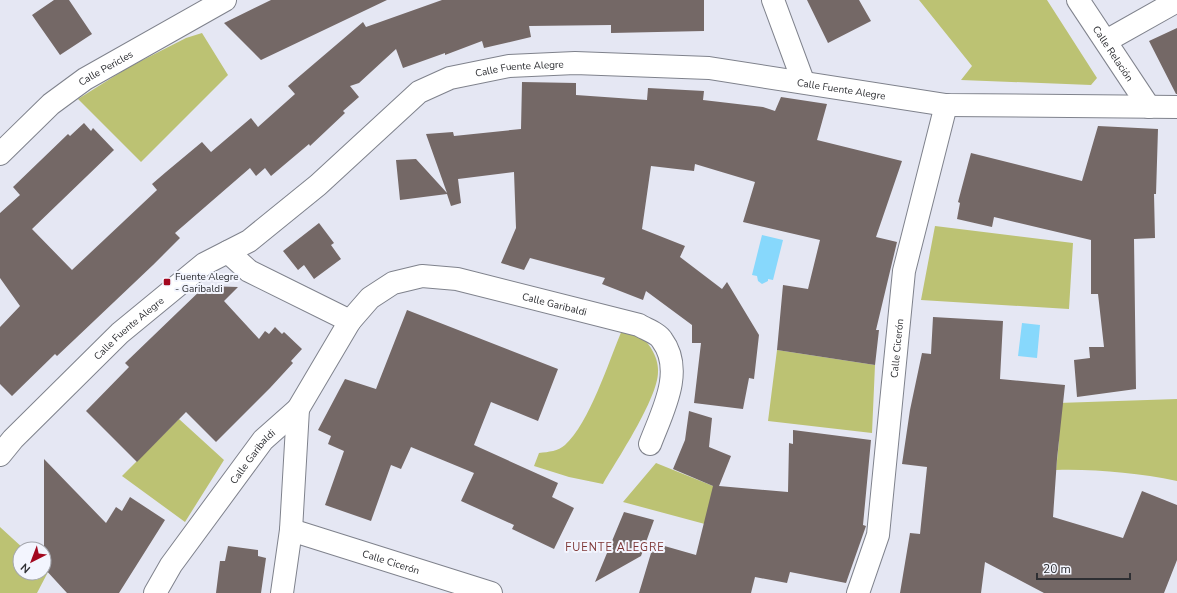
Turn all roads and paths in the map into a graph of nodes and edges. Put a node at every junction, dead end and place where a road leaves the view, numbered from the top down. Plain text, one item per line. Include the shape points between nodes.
1 (225, 0) edge
2 (773, 0) edge
3 (1078, 0) edge
4 (1177, 1) edge
5 (1106, 41) junction
6 (804, 81) junction
7 (946, 105) junction
8 (1149, 107) junction
9 (1177, 107) edge
10 (0, 154) edge
11 (228, 252) junction
12 (350, 321) junction
13 (298, 409) junction
14 (650, 444) dead end
15 (0, 455) edge
16 (291, 530) junction
17 (155, 593) edge
18 (282, 593) edge
19 (491, 593) edge
20 (858, 593) edge

1 - 10 street, Calle Pericles via 85,79 51,104
2 - 6 street
3 - 5 street, Calle Relación
4 - 5 street
5 - 8 street, Calle Relación
6 - 7 street, Calle Fuente Alegre
6 - 11 street, Calle Fuente Alegre via 709,68 575,63 509,66 450,78 420,92 318,185 249,241
7 - 8 street, Calle Fuente Alegre
7 - 20 street, Calle Cicerón via 904,271 878,535
8 - 9 street, Calle Fuente Alegre
11 - 12 street via 249,271
11 - 15 street, Calle Fuente Alegre via 204,264 120,333
12 - 13 street, Calle Garibaldi
12 - 14 street, Calle Garibaldi via 370,298 393,283 422,276 457,279 639,325 662,338 672,362 668,397
13 - 16 street
13 - 17 street, Calle Garibaldi via 263,440 172,565
16 - 18 street
16 - 19 street, Calle Cicerón

